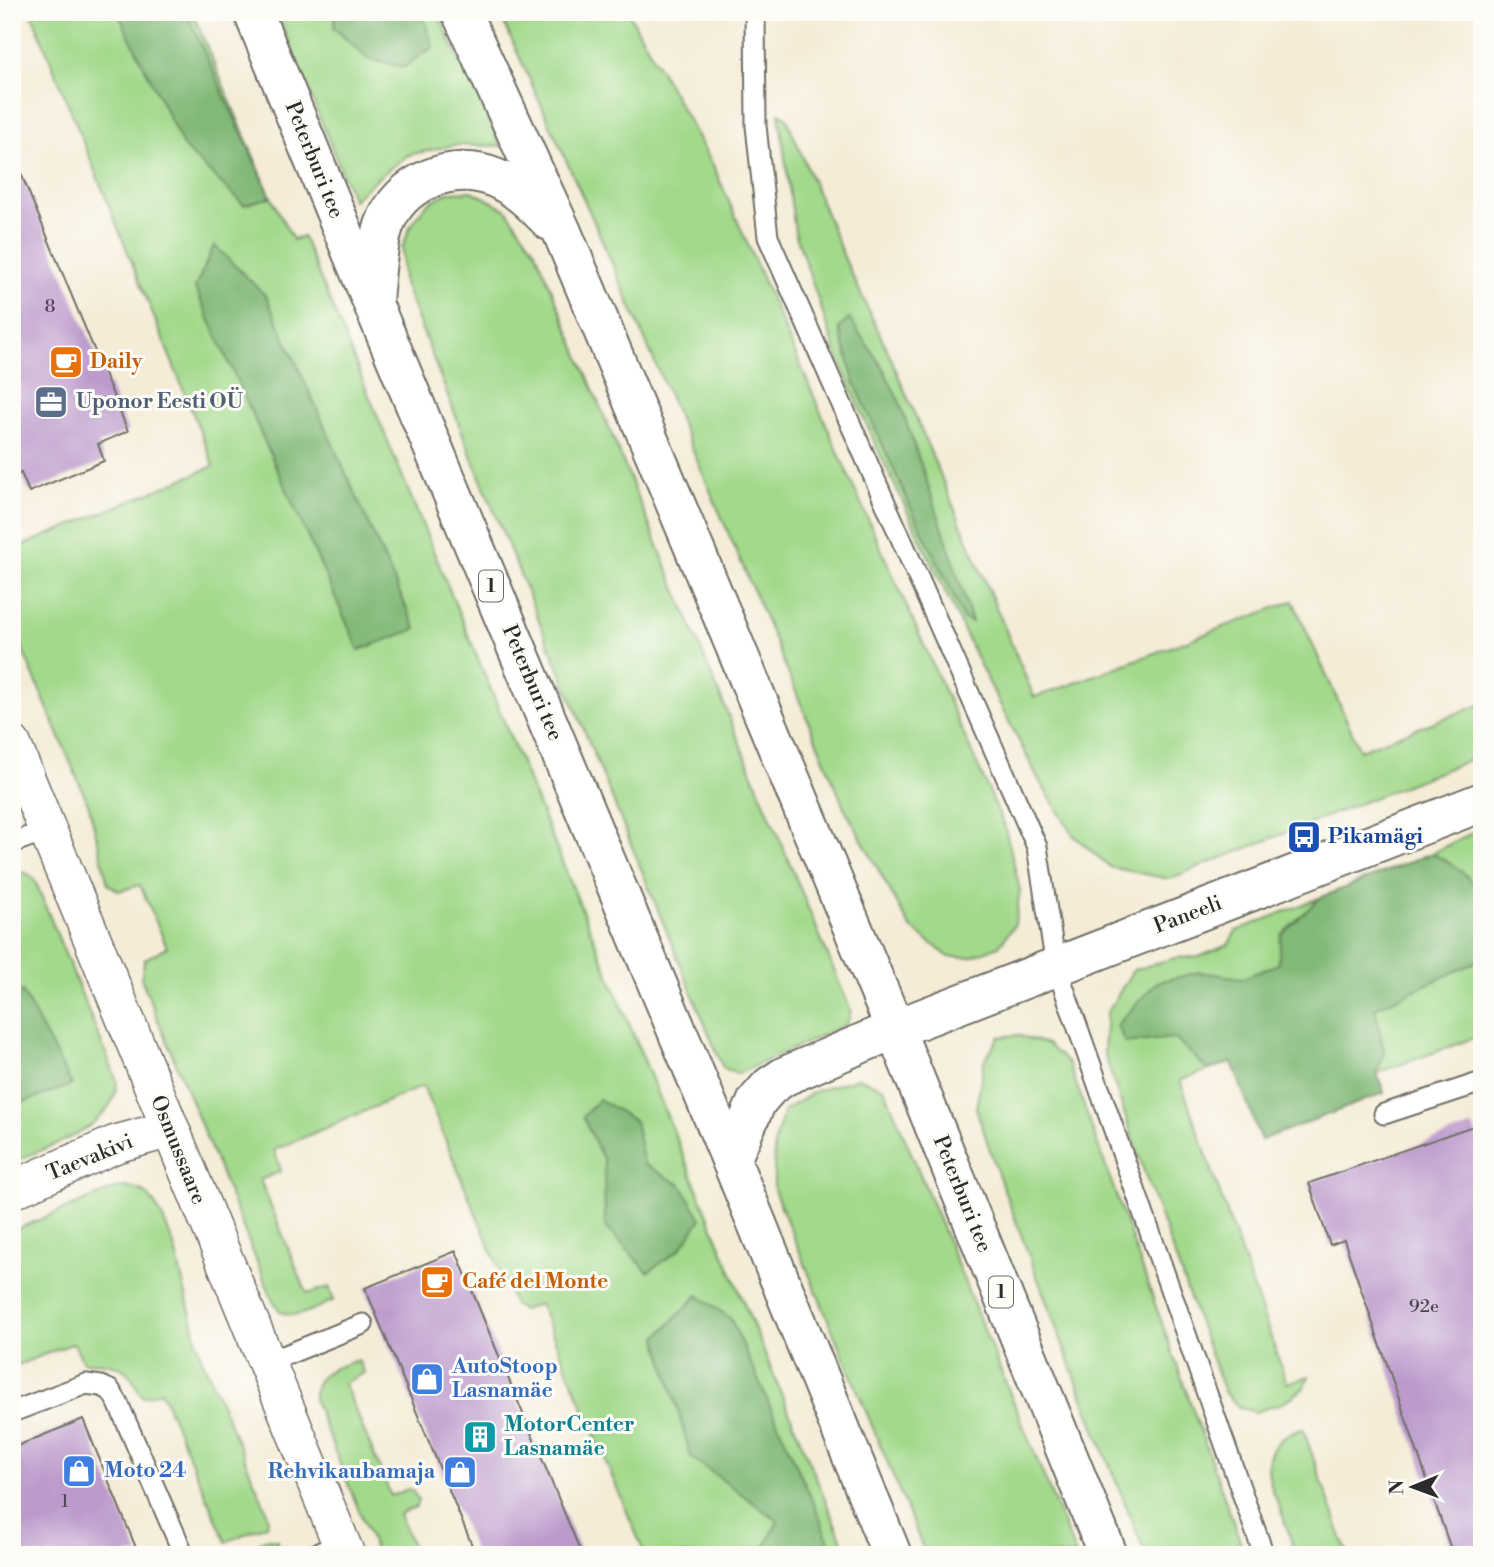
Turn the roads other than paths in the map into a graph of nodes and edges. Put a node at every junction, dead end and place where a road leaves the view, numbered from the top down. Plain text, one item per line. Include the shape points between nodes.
1 (461, 12) edge
2 (755, 12) edge
3 (244, 13) edge
4 (562, 233) junction
5 (373, 304) junction
6 (12, 744) edge
7 (1482, 802) edge
8 (47, 830) junction
9 (12, 843) edge
10 (1056, 966) junction
11 (895, 1029) junction
12 (1482, 1082) edge
13 (1384, 1114) dead end
14 (170, 1129) junction
15 (731, 1160) junction
16 (12, 1190) edge
17 (363, 1324) dead end
18 (266, 1363) junction
19 (12, 1412) edge
20 (333, 1551) edge
21 (184, 1555) edge
22 (892, 1555) edge
23 (1108, 1555) edge
24 (1264, 1555) edge

1 - 4 main road, Peterburi tee / 1
2 - 10 lane via 756,126 768,237 1037,846
3 - 5 main road, Peterburi tee / 1 via 270,52
4 - 5 main road via 519,191 496,178 476,172 446,173 422,181 398,199 384,226
4 - 11 main road, Peterburi tee / 1
5 - 15 main road, Peterburi tee / 1
6 - 8 street, Osmussaare
7 - 10 main road, Paneeli
8 - 9 lane
8 - 14 street, Osmussaare
10 - 11 main road, Paneeli
10 - 24 lane
11 - 15 main road via 770,1086 757,1101
11 - 23 main road, Peterburi tee / 1
12 - 13 lane
14 - 16 street, Taevakivi via 116,1144
14 - 18 street, Osmussaare
15 - 22 main road, Peterburi tee / 1
17 - 18 lane
18 - 20 street, Osmussaare
19 - 21 lane via 86,1384 110,1390

